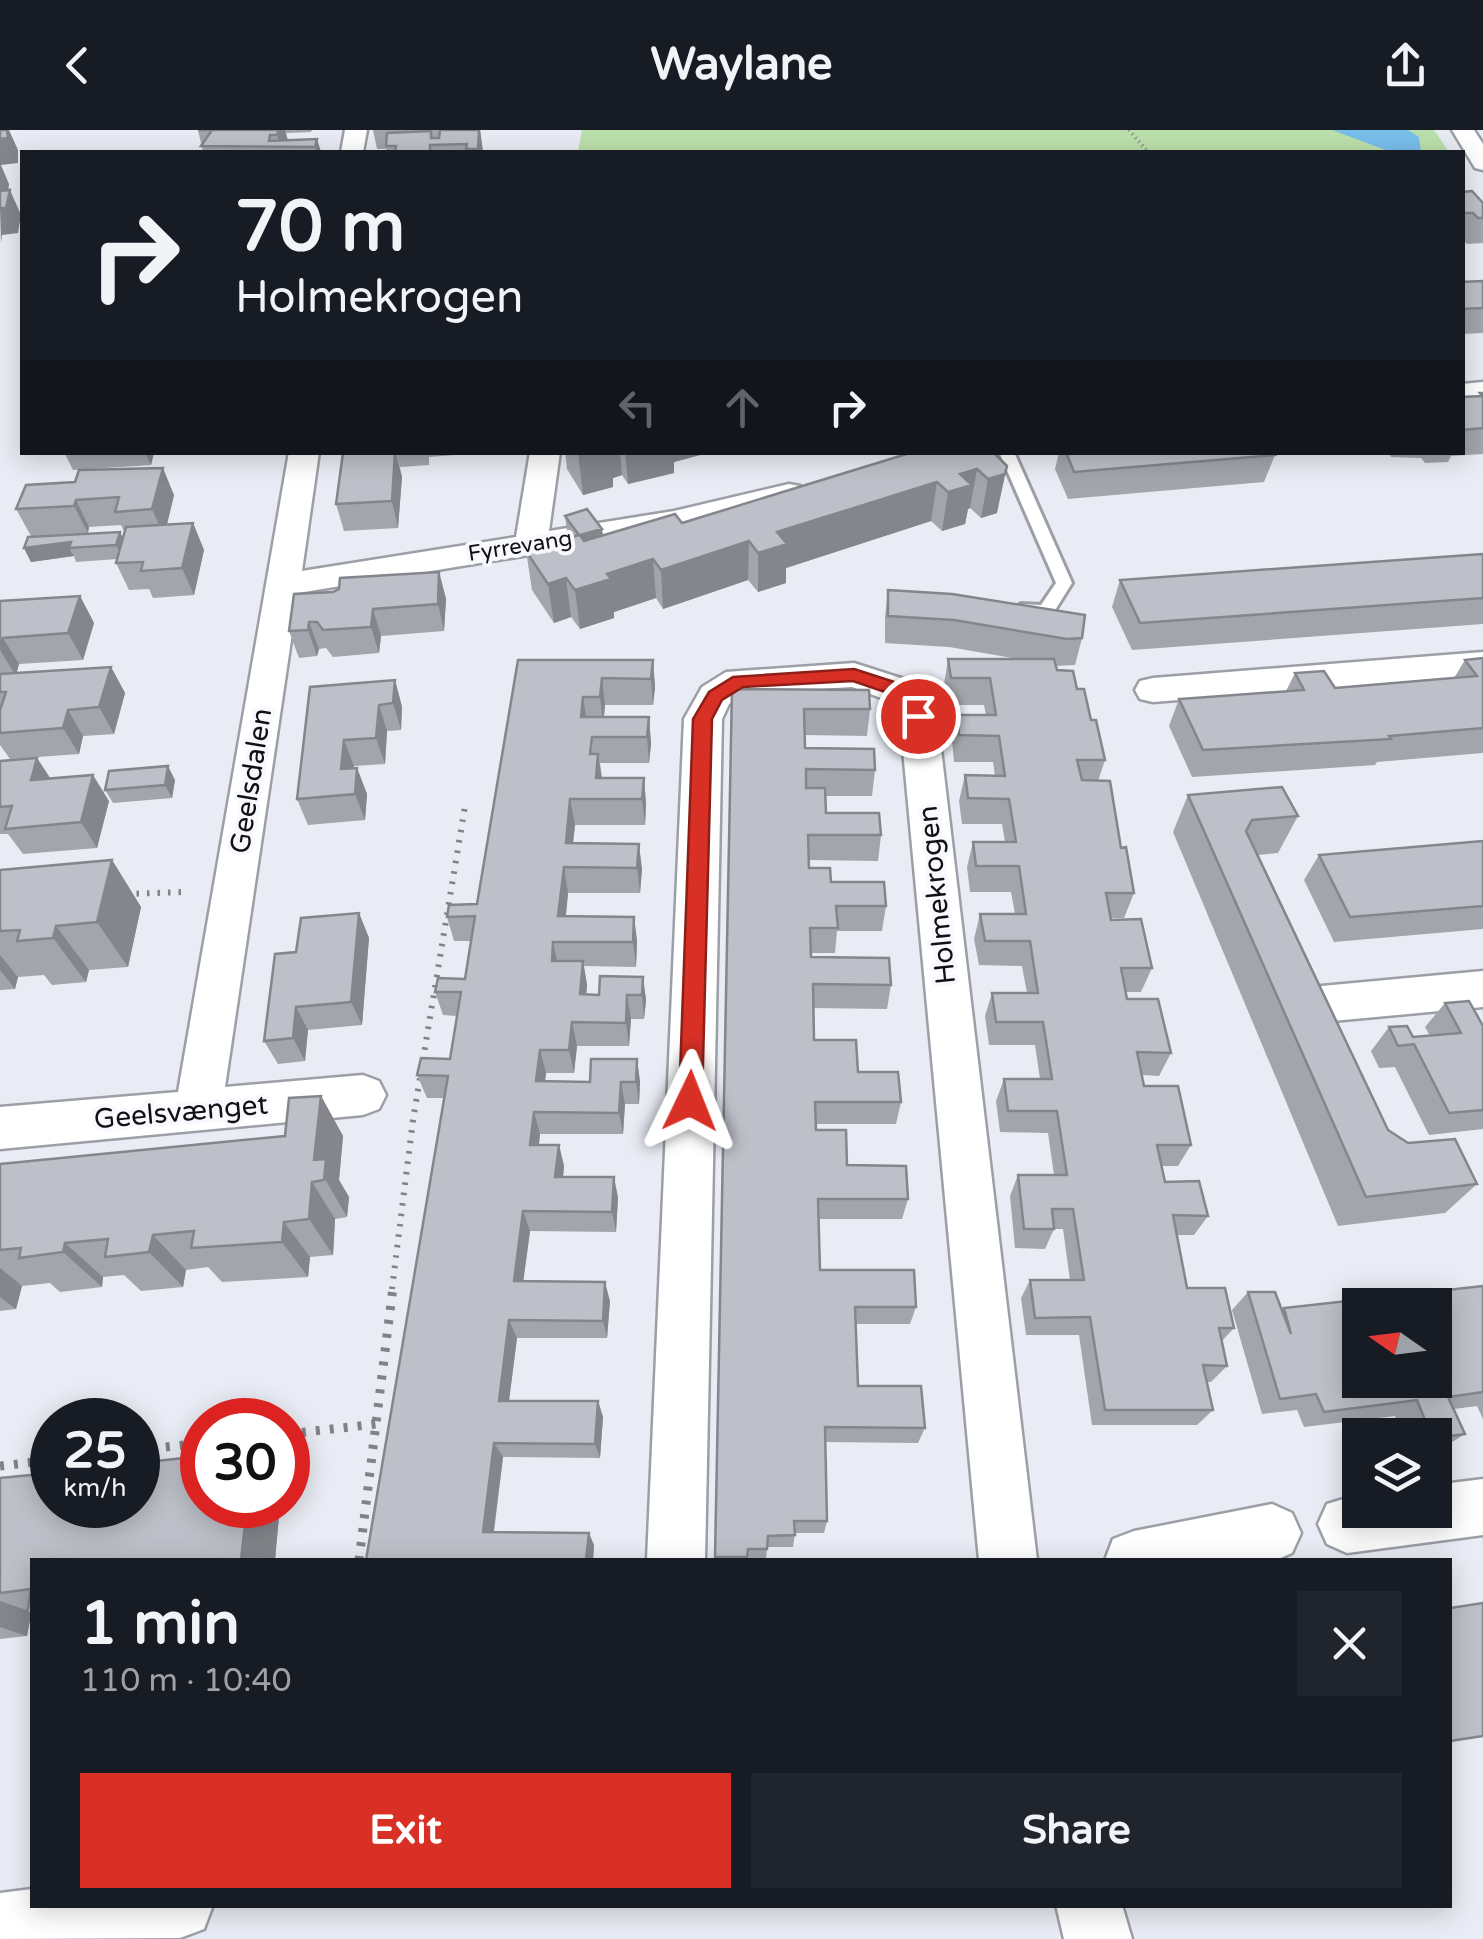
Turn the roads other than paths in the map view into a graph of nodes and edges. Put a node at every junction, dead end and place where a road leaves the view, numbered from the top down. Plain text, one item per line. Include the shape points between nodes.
1 (1463, 130) edge
2 (1483, 162) edge
3 (304, 455) edge
4 (545, 455) edge
5 (1007, 455) edge
6 (823, 483) edge
7 (531, 544) junction
8 (282, 585) junction
9 (1008, 608) edge
10 (1483, 664) edge
11 (1153, 690) dead end
12 (1483, 989) edge
13 (1311, 1005) edge
14 (362, 1096) dead end
15 (198, 1110) junction
16 (0, 1128) edge
17 (1483, 1507) edge
18 (1452, 1511) edge
19 (1272, 1533) dead end
20 (676, 1558) edge
21 (1008, 1558) edge
22 (1144, 1558) edge
23 (155, 1908) edge
24 (1090, 1908) edge
25 (0, 1927) edge
26 (1098, 1939) edge

1 - 2 street
3 - 8 street, Geelsdalen
4 - 7 street
5 - 9 lane via 1064,583 1046,611
6 - 7 street, Fyrrevang via 674,521
7 - 8 street, Fyrrevang
8 - 15 street, Geelsdalen
10 - 11 street
12 - 13 street
14 - 15 street, Geelsvænget
15 - 16 street, Geelsvænget
17 - 18 street
19 - 22 street
20 - 21 street, Holmekrogen via 703,719 716,696 739,682 854,675 894,689 918,716
23 - 25 street
24 - 26 street

